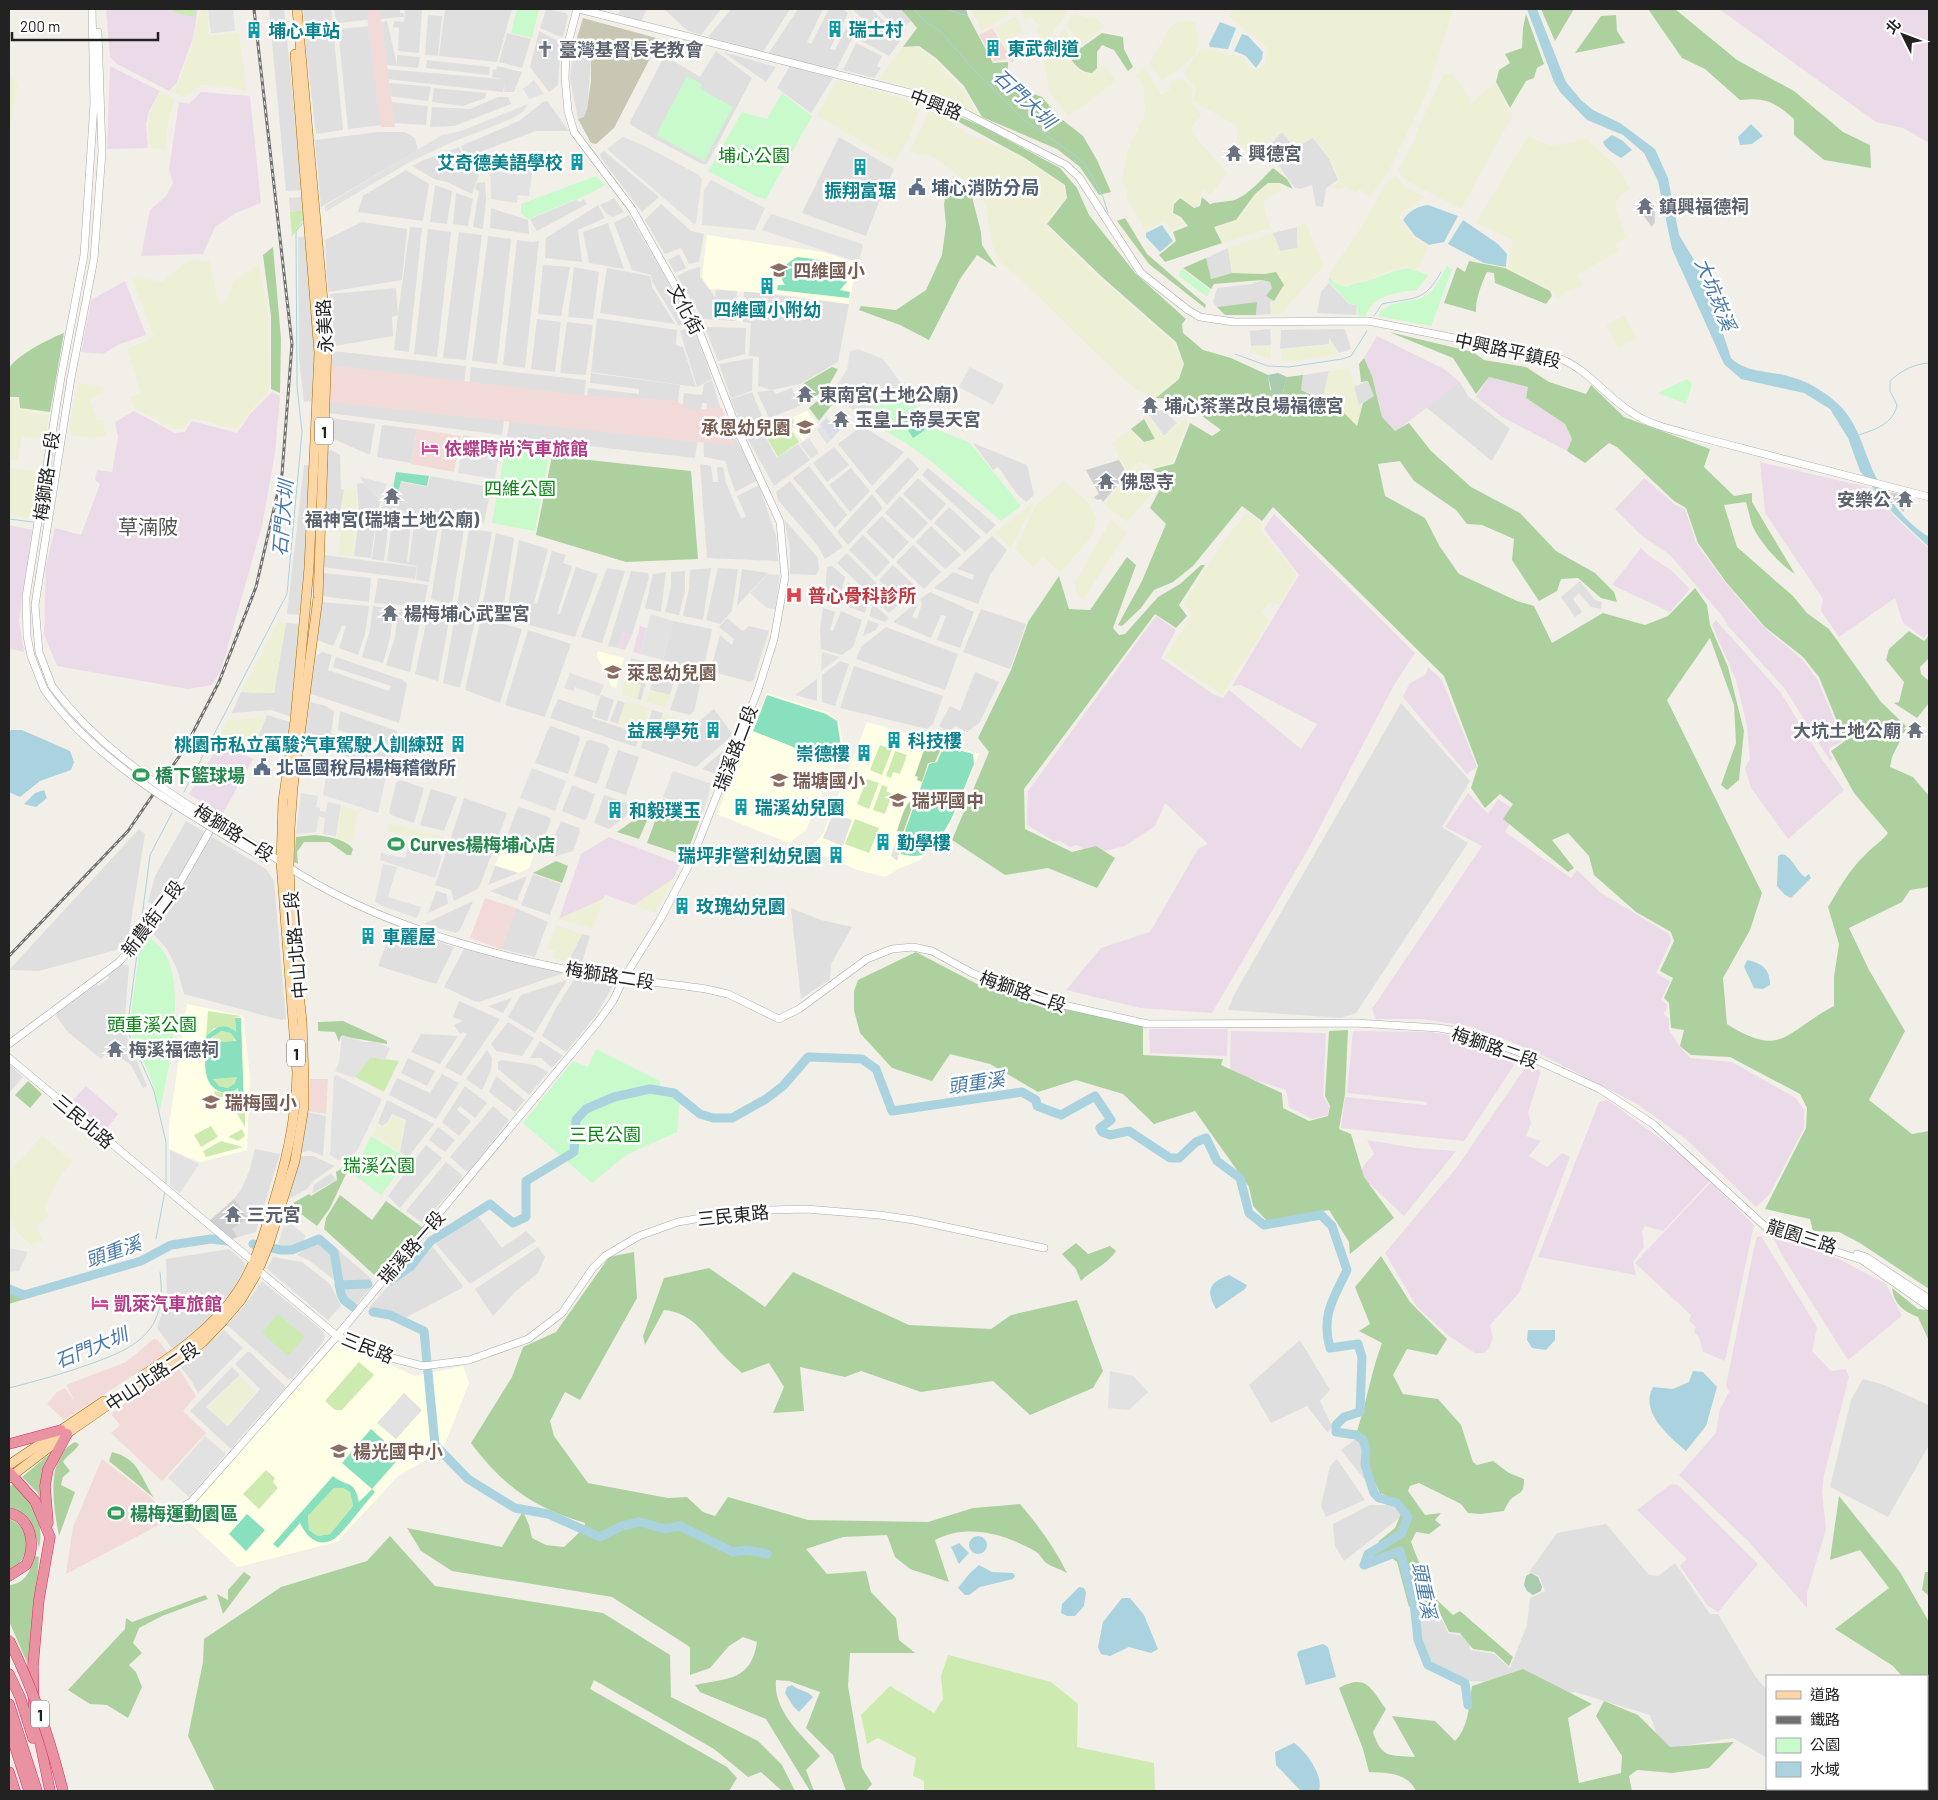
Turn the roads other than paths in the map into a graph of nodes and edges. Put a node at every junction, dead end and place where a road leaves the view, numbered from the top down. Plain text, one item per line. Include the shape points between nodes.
1 (92, 9) edge
2 (97, 9) edge
3 (291, 9) edge
4 (297, 9) edge
5 (578, 9) edge
6 (1220, 320) joint
7 (1929, 497) edge
8 (770, 502) joint
9 (303, 641) joint
10 (313, 643) joint
11 (209, 832) dead end
12 (266, 856) junction
13 (280, 862) junction
14 (289, 869) junction
15 (624, 978) junction
16 (9, 1044) edge
17 (9, 1058) edge
18 (1760, 1221) junction
19 (264, 1246) junction
20 (1044, 1248) dead end
21 (256, 1266) junction
22 (1929, 1299) edge
23 (1929, 1307) edge
24 (337, 1336) junction
25 (469, 1360) joint
26 (64, 1432) junction
27 (9, 1444) edge
28 (9, 1465) edge
29 (10, 1475) edge
30 (184, 1506) dead end
31 (9, 1513) edge
32 (50, 1537) junction
33 (9, 1576) edge
34 (9, 1640) edge
35 (9, 1674) edge
36 (9, 1704) edge
37 (9, 1728) edge
38 (9, 1772) edge
39 (15, 1791) edge
40 (29, 1791) edge
41 (37, 1791) edge
42 (49, 1791) edge
43 (63, 1791) edge

1 - 12 street, 梅獅路一段, bridge via 94,104 84,255 60,378 26,597 31,656 44,689 73,726 116,763 226,836
2 - 12 street, 梅獅路一段, bridge via 100,195 94,259 71,378 35,605 39,652 52,686 68,708 118,753
3 - 9 main road, 永美路 / 1 via 319,353
4 - 10 main road, 永美路 / 1 via 327,346 320,569
5 - 6 street, 中興路 via 917,94 952,107 1066,165 1079,177 1141,273 1188,310 1200,317
5 - 8 street, 文化街 via 566,51 564,78 574,132 632,209 696,323
6 - 7 street, 中興路平鎮段 via 1368,321 1560,359 1576,365 1632,414 1647,421 1684,434
8 - 15 street, 瑞溪路二段 via 780,522 785,571 774,639 758,690 691,861
9 - 13 main road, 中山北路二段 / 1 via 283,801
10 - 14 main road, 中山北路二段 / 1 via 293,787
11 - 16 street, 新農街二段 via 181,881 119,962
12 - 13 street, 梅獅路一段
13 - 14 street, 梅獅路二段
13 - 19 main road, 中山北路二段 / 1 via 297,1073 296,1104 288,1154
14 - 15 street, 梅獅路二段 via 371,911 463,943 575,971
14 - 19 main road, 中山北路二段 / 1 via 302,1021 304,1107 295,1161
15 - 18 street, 梅獅路二段 via 728,994 779,1018 799,1009 867,959 892,949 913,948 932,951 972,973 1038,999 1148,1024 1355,1024 1467,1032 1600,1089 1653,1124
15 - 24 street, 瑞溪路一段 via 598,1022
17 - 21 street, 三民北路
18 - 22 street, 龍園三路 via 1866,1257
18 - 23 street, 龍園三路 via 1769,1230 1862,1260
19 - 21 main road, 中山北路二段 / 1
20 - 25 street, 三民東路 via 914,1220 806,1209 741,1211 678,1222 639,1236 605,1256 562,1313 544,1329 513,1346
21 - 24 street, 三民路
21 - 26 main road, 中山北路二段 / 1 via 238,1292 196,1337
24 - 25 street, 三民路 via 380,1355 423,1366
24 - 30 street, 瑞溪路一段 via 234,1455
26 - 27 highway
26 - 28 main road, 中山北路二段 / 1
26 - 29 main road, 中山北路二段 / 1
26 - 32 highway via 48,1469 45,1486
29 - 32 highway via 34,1501
31 - 33 highway via 20,1517 32,1542 26,1565
32 - 42 highway via 39,1599 33,1666 34,1713
34 - 43 highway, 1, bridge via 27,1676
35 - 42 highway, 1 via 20,1697
36 - 41 highway, 1
37 - 40 highway
38 - 39 highway

